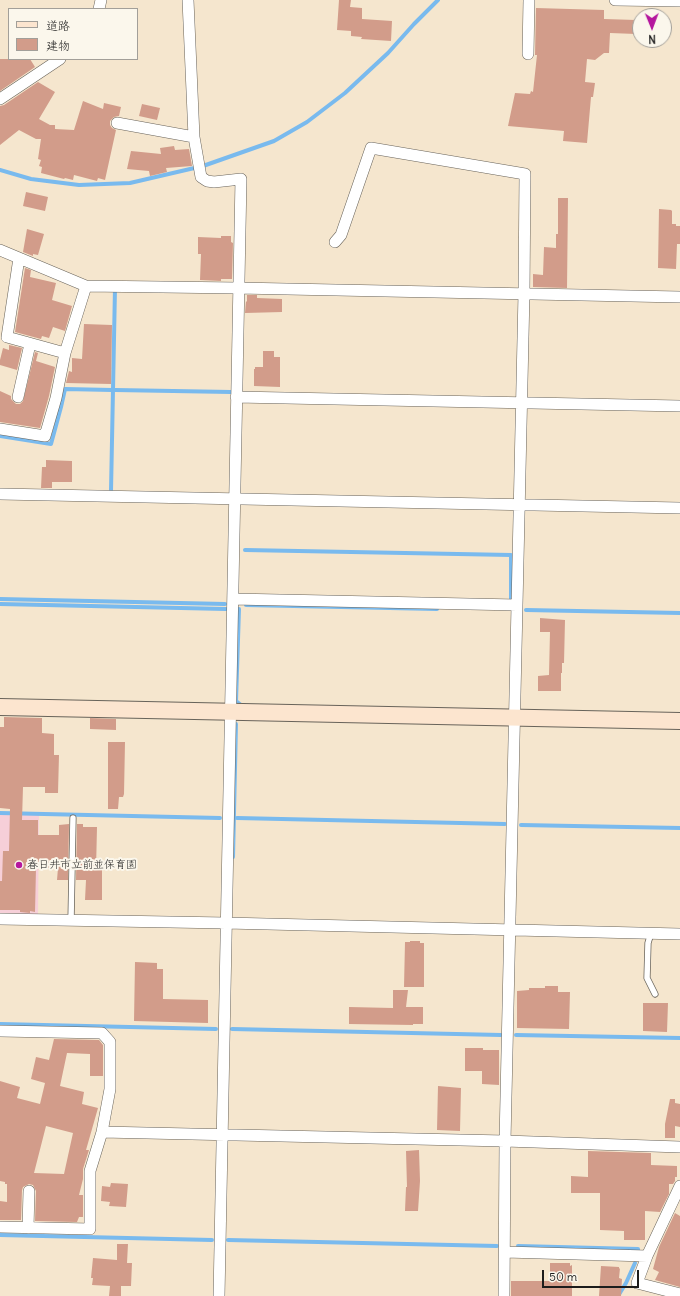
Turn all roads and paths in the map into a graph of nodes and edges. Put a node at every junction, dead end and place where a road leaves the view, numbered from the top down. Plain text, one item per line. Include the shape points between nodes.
1 (188, 0) edge
2 (529, 0) edge
3 (615, 0) edge
4 (680, 1) edge
5 (528, 54) dead end
6 (58, 60) edge
7 (0, 99) edge
8 (117, 123) dead end
9 (194, 137) junction
10 (335, 242) dead end
11 (0, 250) edge
12 (19, 258) junction
13 (86, 286) junction
14 (238, 288) junction
15 (524, 293) junction
16 (680, 297) edge
17 (30, 344) junction
18 (65, 354) junction
19 (18, 397) dead end
20 (236, 397) junction
21 (522, 403) junction
22 (680, 406) edge
23 (0, 429) edge
24 (0, 494) edge
25 (235, 499) junction
26 (520, 504) junction
27 (680, 508) edge
28 (233, 599) junction
29 (517, 605) junction
30 (0, 707) edge
31 (231, 711) junction
32 (515, 717) junction
33 (680, 721) edge
34 (73, 818) dead end
35 (0, 919) edge
36 (71, 920) junction
37 (226, 923) junction
38 (511, 930) junction
39 (651, 933) junction
40 (680, 934) edge
41 (655, 994) dead end
42 (0, 1031) edge
43 (102, 1132) junction
44 (223, 1135) junction
45 (505, 1141) junction
46 (680, 1147) edge
47 (680, 1186) edge
48 (28, 1191) dead end
49 (0, 1227) edge
50 (28, 1228) junction
51 (505, 1252) junction
52 (646, 1256) junction
53 (680, 1294) edge
54 (219, 1296) edge
55 (504, 1296) edge

1 - 9 street
2 - 5 street
3 - 4 street
6 - 7 street
8 - 9 street
9 - 14 street via 201,177 214,182 241,179
10 - 15 street via 341,235 371,148 525,174
11 - 12 street
12 - 13 street
12 - 17 street via 7,337
13 - 14 street
13 - 18 street
14 - 15 street
14 - 20 street
15 - 16 street
15 - 21 street
17 - 18 street
17 - 19 street
18 - 23 street via 45,436
20 - 21 street
20 - 25 street
21 - 22 street
21 - 26 street
24 - 25 street
25 - 26 street
25 - 28 street
26 - 27 street
26 - 29 street
28 - 29 street
28 - 31 street
29 - 32 street
30 - 31 street
31 - 32 street
31 - 37 street
32 - 33 street
32 - 38 street
34 - 36 lane
35 - 36 street
36 - 37 street
37 - 38 street
37 - 44 street
38 - 39 street
38 - 45 street
39 - 40 street
39 - 41 lane via 648,943 648,978
42 - 43 street via 102,1034 110,1042 110,1089
43 - 44 street
43 - 50 street via 90,1171 90,1229
44 - 45 street
44 - 54 street
45 - 46 street
45 - 51 street
47 - 52 street
48 - 50 street
49 - 50 street
51 - 52 street
51 - 55 street
52 - 53 street via 637,1283

